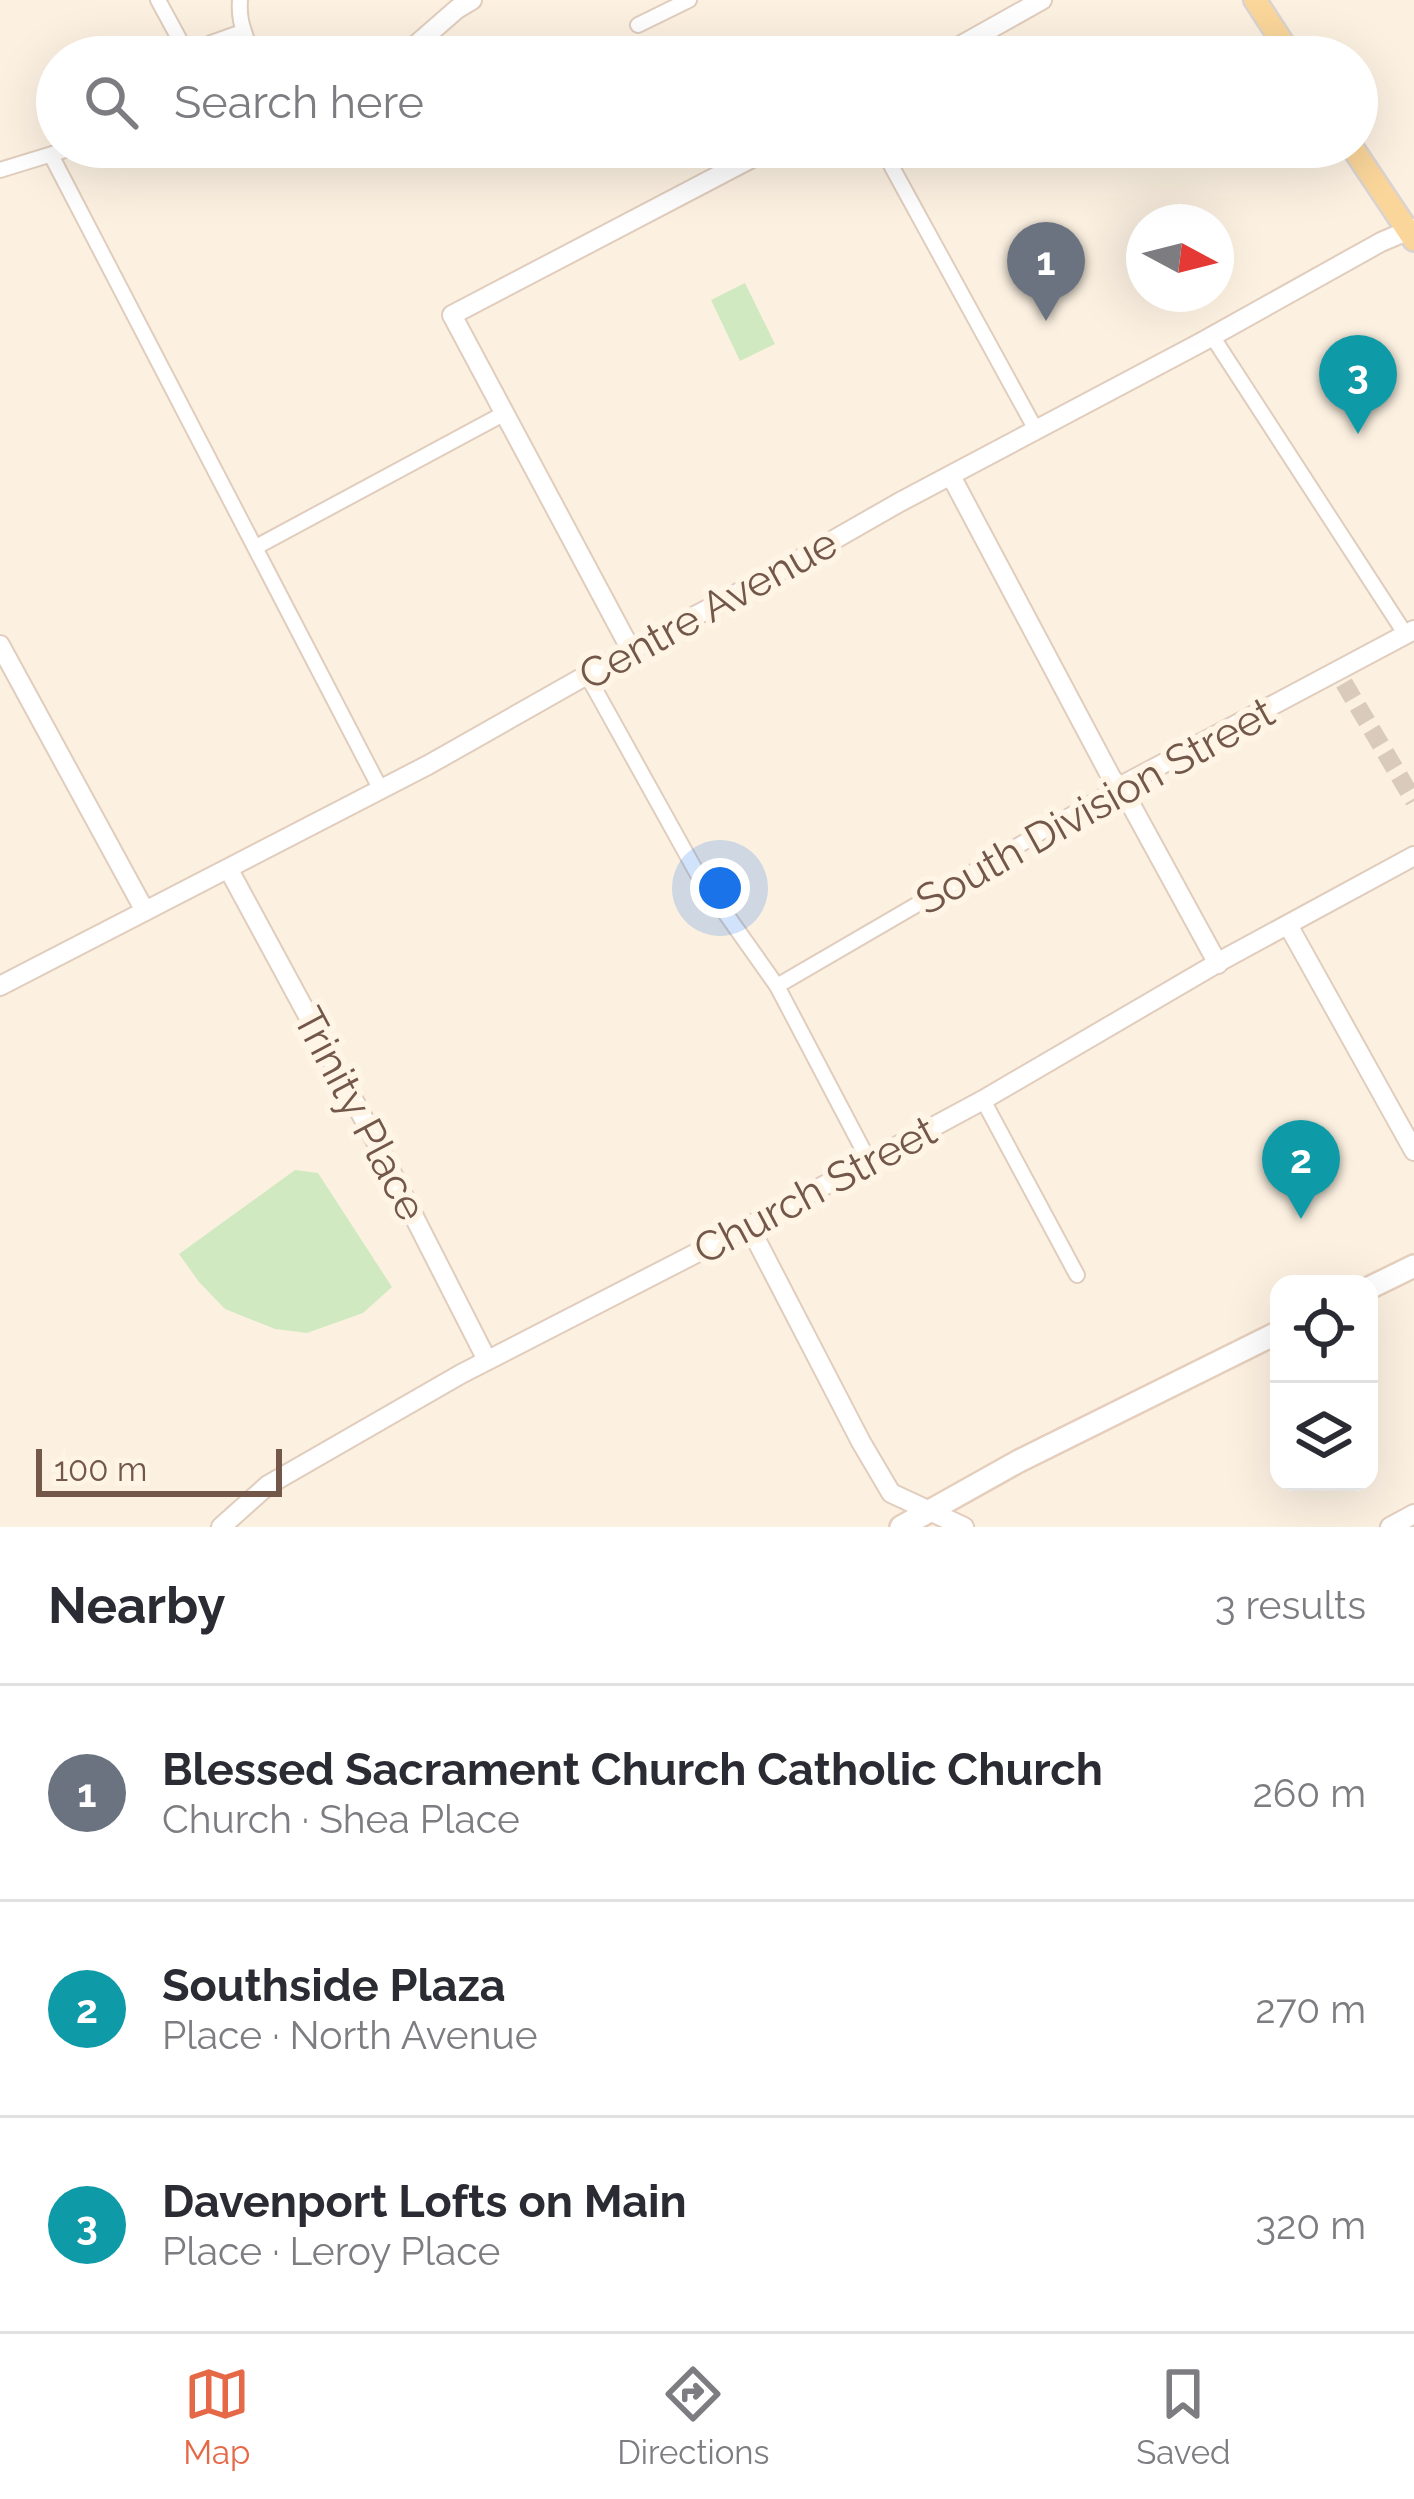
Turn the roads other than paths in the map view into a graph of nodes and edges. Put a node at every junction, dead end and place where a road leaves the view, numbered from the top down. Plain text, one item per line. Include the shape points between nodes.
1 (158, 0) edge
2 (240, 0) edge
3 (472, 0) edge
4 (689, 0) edge
5 (1042, 0) edge
6 (1255, 0) edge
7 (638, 25) dead end
8 (242, 32) junction
9 (178, 36) edge
10 (231, 36) edge
11 (244, 36) edge
12 (426, 36) edge
13 (978, 36) edge
14 (1278, 36) edge
15 (36, 159) edge
16 (2, 168) edge
17 (58, 168) edge
18 (732, 168) edge
19 (893, 168) edge
20 (1367, 168) edge
21 (1412, 233) edge
22 (1212, 336) junction
23 (505, 413) junction
24 (1036, 430) junction
25 (951, 476) junction
26 (256, 547) junction
27 (1410, 633) edge
28 (0, 645) edge
29 (631, 650) junction
30 (587, 675) junction
31 (1119, 787) junction
32 (381, 790) junction
33 (1414, 856) edge
34 (229, 870) junction
35 (145, 911) junction
36 (1288, 925) junction
37 (1218, 964) junction
38 (0, 986) edge
39 (777, 986) junction
40 (983, 1100) junction
41 (1414, 1151) edge
42 (869, 1161) junction
43 (749, 1226) junction
44 (1414, 1266) edge
45 (1077, 1275) dead end
46 (1378, 1284) edge
47 (1270, 1336) edge
48 (488, 1360) junction
49 (928, 1511) junction
50 (1414, 1514) edge
51 (220, 1527) edge
52 (901, 1527) edge
53 (964, 1527) edge
54 (1390, 1527) edge

1 - 9 street
2 - 8 street
3 - 12 street
4 - 7 street
5 - 13 street
6 - 14 main road
8 - 10 street
8 - 11 street
15 - 16 street
17 - 26 street
18 - 23 street via 452,315
19 - 24 street
20 - 21 main road
21 - 22 street, Centre Avenue via 1381,242
22 - 24 street, Centre Avenue
22 - 27 street
23 - 26 street
23 - 29 street
24 - 25 street, Centre Avenue
25 - 29 street, Centre Avenue
25 - 31 street
26 - 32 street
27 - 31 street, South Division Street via 1341,678
28 - 35 street
29 - 30 street, Centre Avenue
30 - 32 street, Centre Avenue
30 - 39 street via 697,873
31 - 37 street
31 - 39 street, South Division Street
32 - 34 street, Centre Avenue
33 - 36 street, Church Street
34 - 35 street, Centre Avenue
34 - 48 street, Trinity Place
35 - 38 street, Centre Avenue
36 - 37 street, Church Street
36 - 41 street
37 - 40 street, Church Street
39 - 42 street
40 - 42 street, Church Street
40 - 45 street
42 - 43 street, Church Street
43 - 48 street, Church Street
43 - 49 street via 891,1493
44 - 46 main road
47 - 49 main road
48 - 51 street, Church Street via 268,1485
49 - 52 main road
49 - 53 street
50 - 54 street

